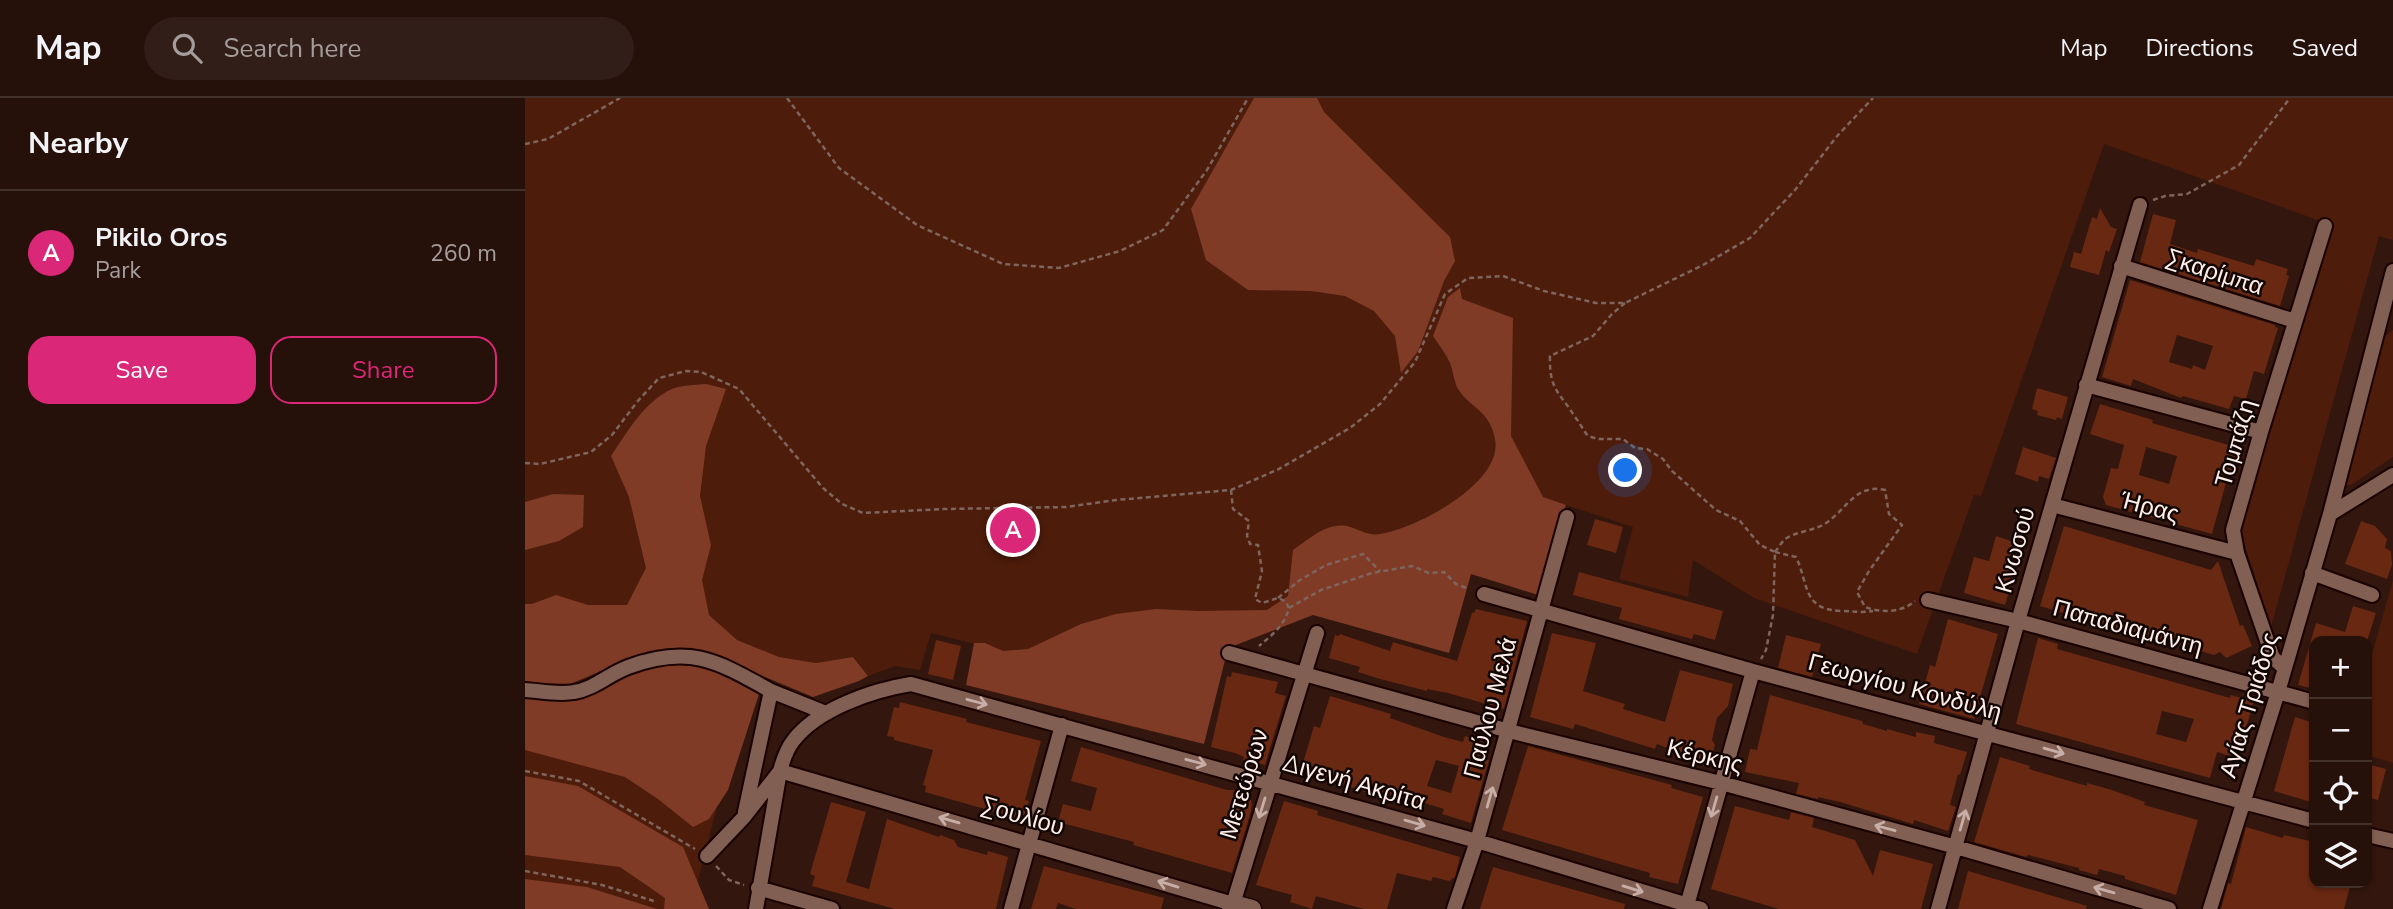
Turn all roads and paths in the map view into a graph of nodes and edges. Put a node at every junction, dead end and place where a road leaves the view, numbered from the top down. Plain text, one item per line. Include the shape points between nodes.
1 (620, 98) edge
2 (787, 98) edge
3 (1248, 98) edge
4 (1873, 98) edge
5 (2290, 98) edge
6 (525, 144) edge
7 (2140, 205) joint
8 (2325, 226) dead end
9 (2121, 266) junction
10 (2393, 271) edge
11 (1625, 303) junction
12 (2295, 321) junction
13 (2087, 385) junction
14 (2261, 432) junction
15 (525, 463) edge
16 (2393, 475) edge
17 (1231, 490) junction
18 (2052, 505) junction
19 (2330, 514) junction
20 (1567, 517) dead end
21 (1775, 552) junction
22 (2237, 554) junction
23 (1380, 571) junction
24 (2312, 573) junction
25 (1484, 594) joint
26 (2372, 595) dead end
27 (1278, 598) junction
28 (1929, 600) joint
29 (1289, 608) junction
30 (1540, 609) junction
31 (1875, 611) junction
32 (2018, 621) junction
33 (1317, 633) dead end
34 (1229, 653) dead end
35 (1249, 659) junction
36 (2285, 668) junction
37 (1753, 671) junction
38 (1304, 673) junction
39 (525, 690) edge
40 (771, 691) junction
41 (2278, 692) junction
42 (2309, 701) edge
43 (826, 713) junction
44 (1062, 725) junction
45 (1509, 731) junction
46 (1988, 732) junction
47 (525, 771) edge
48 (780, 771) junction
49 (1270, 782) junction
50 (1721, 783) junction
51 (2243, 803) junction
52 (744, 817) junction
53 (2309, 820) edge
54 (2372, 836) edge
55 (1477, 841) junction
56 (2393, 841) edge
57 (1029, 843) junction
58 (1956, 847) junction
59 (707, 856) junction
60 (525, 871) edge
61 (758, 888) junction
62 (657, 902) dead end
63 (1232, 906) edge
64 (1691, 908) edge
65 (756, 909) edge
66 (832, 909) edge
67 (1011, 909) edge
68 (1252, 909) edge
69 (1454, 909) edge
70 (1938, 909) edge
71 (2169, 909) edge
72 (2210, 909) edge

1 - 6 path via 548,139
2 - 3 path via 839,168 917,225 1003,264 1059,268 1120,251 1163,230 1207,170
4 - 11 path via 1750,238
5 - 7 path via 2239,165 2187,194
7 - 9 street, Κνωσού
8 - 12 street, Τομπάζη
9 - 12 street, Σκαρίμπα
9 - 13 street, Κνωσού
10 - 19 street, Αγίας Τριάδος
11 - 17 path via 1597,303 1503,276 1468,278 1445,294 1415,362 1380,404 1350,428 1279,469
11 - 21 path via 1593,336 1550,356 1551,382 1559,398 1588,436 1623,439 1635,448 1647,449 1716,510 1740,521 1760,545
12 - 14 street, Τομπάζη
13 - 14 street
13 - 18 street, Κνωσού
14 - 22 street, Τομπάζη via 2233,530
15 - 17 path via 591,452 612,435 659,378 686,371 701,372 739,389 823,488 842,505 863,513 1066,508
16 - 19 street
17 - 27 path via 1233,509 1249,521 1250,544 1258,545 1262,571 1255,599 1262,603
18 - 22 street, Ήρας
18 - 32 street, Κνωσού
19 - 24 street, Αγίας Τριάδος
20 - 30 street, Παύλου Μελά
21 - 31 path via 1796,556 1805,586 1818,607
21 - 31 path via 1785,539 1823,525 1849,500 1874,487 1885,490 1889,513 1902,525 1857,592 1865,607
21 - 37 path via 1771,630
22 - 36 street, Τομπάζη via 2273,658
23 - 25 path via 1412,566 1429,573 1444,572 1456,584
23 - 27 path via 1363,555 1336,561
23 - 29 path via 1321,590
24 - 26 street
24 - 36 street, Αγίας Τριάδος
25 - 30 street, Γεωργίου Κονδύλη
27 - 29 path
28 - 31 path
28 - 32 street, Παπαδιαμάντη
29 - 35 path via 1277,631
30 - 37 street, Γεωργίου Κονδύλη
30 - 45 street, Παύλου Μελά
32 - 41 street, Παπαδιαμάντη
32 - 46 street, Κνωσού
33 - 38 street, Μετεώρων
34 - 35 street, Κέρκης
35 - 38 street, Κέρκης
36 - 41 street, Αγίας Τριάδος
37 - 46 street, Γεωργίου Κονδύλη
37 - 50 street
38 - 45 street, Κέρκης
38 - 49 street, Μετεώρων
39 - 40 street via 572,693 626,668 663,657 693,656 722,664
40 - 43 street
40 - 52 street
41 - 42 street, Παπαδιαμάντη
41 - 51 street, Αγίας Τριάδος
43 -> 44 street, Διγενή Ακρίτα via 876,691 911,684
43 - 48 street via 792,741
44 -> 49 street, Διγενή Ακρίτα
44 - 57 street
45 - 50 street, Κέρκης
55 -> 45 street, Παύλου Μελά
46 -> 51 street, Γεωργίου Κονδύλη
58 -> 46 street, Κνωσού
47 - 59 path via 579,781
48 - 52 street
57 -> 48 street, Σουλίου
48 - 61 street
49 -> 55 street, Διγενή Ακρίτα
49 -> 63 street, Μετεώρων
58 -> 50 street, Κέρκης
50 -> 64 street
51 - 53 street, Γεωργίου Κονδύλη
51 - 72 street, Αγίας Τριάδος
52 - 59 street
54 - 56 street
55 -> 64 street, Διγενή Ακρίτα
55 - 69 street, Παύλου Μελά
63 -> 57 street, Σουλίου
57 - 67 street
58 - 70 street, Κνωσού
71 -> 58 street, Κέρκης
59 - 61 path via 729,880
60 - 62 path via 602,885
61 - 65 street
61 - 66 street
63 - 68 street, Σουλίου

